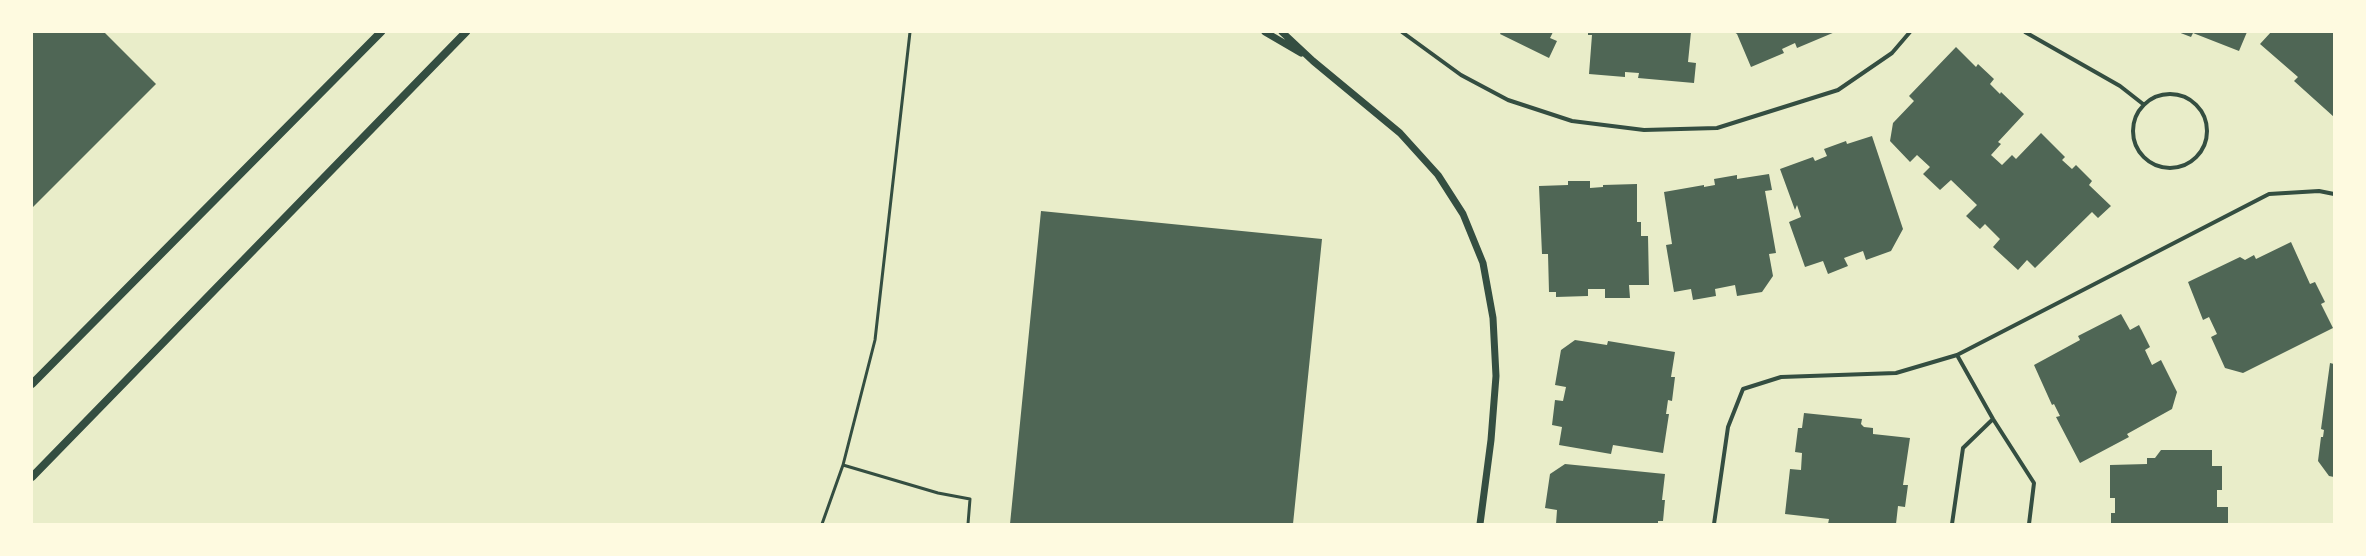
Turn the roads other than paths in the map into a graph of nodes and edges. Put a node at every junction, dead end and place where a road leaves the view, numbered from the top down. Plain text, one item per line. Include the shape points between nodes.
1 (381, 32) edge
2 (466, 32) edge
3 (910, 32) edge
4 (1265, 32) edge
5 (1282, 32) edge
6 (1402, 32) edge
7 (1910, 32) edge
8 (2025, 32) edge
9 (1313, 61) junction
10 (2144, 104) junction
11 (2334, 194) edge
12 (1957, 355) junction
13 (32, 384) edge
14 (1993, 419) junction
15 (843, 465) junction
16 (32, 477) edge
17 (822, 524) edge
18 (968, 524) edge
19 (1480, 524) edge
20 (1714, 524) edge
21 (1952, 524) edge
22 (2029, 524) edge

1 - 13 main road
2 - 16 main road
3 - 15 lane via 875,340
4 - 9 street
5 - 9 street
6 - 7 street via 1461,75 1508,100 1572,121 1644,130 1717,128 1838,90 1892,53
8 - 10 street via 2120,86
9 - 19 street via 1400,133 1438,175 1463,214 1483,263 1493,318 1496,376
10 - 10 street via 2135,116 2132,131 2134,145 2142,158 2155,166 2169,169 2183,167 2196,158 2204,146 2207,132 2205,118 2197,105 2185,97 2170,94 2156,96
11 - 12 street via 2319,191 2269,194
12 - 14 street
12 - 20 street via 1896,373 1781,377 1743,388 1728,427
14 - 21 street via 1963,448
14 - 22 street via 2034,483
15 - 17 lane
15 - 18 lane via 938,493 970,499

